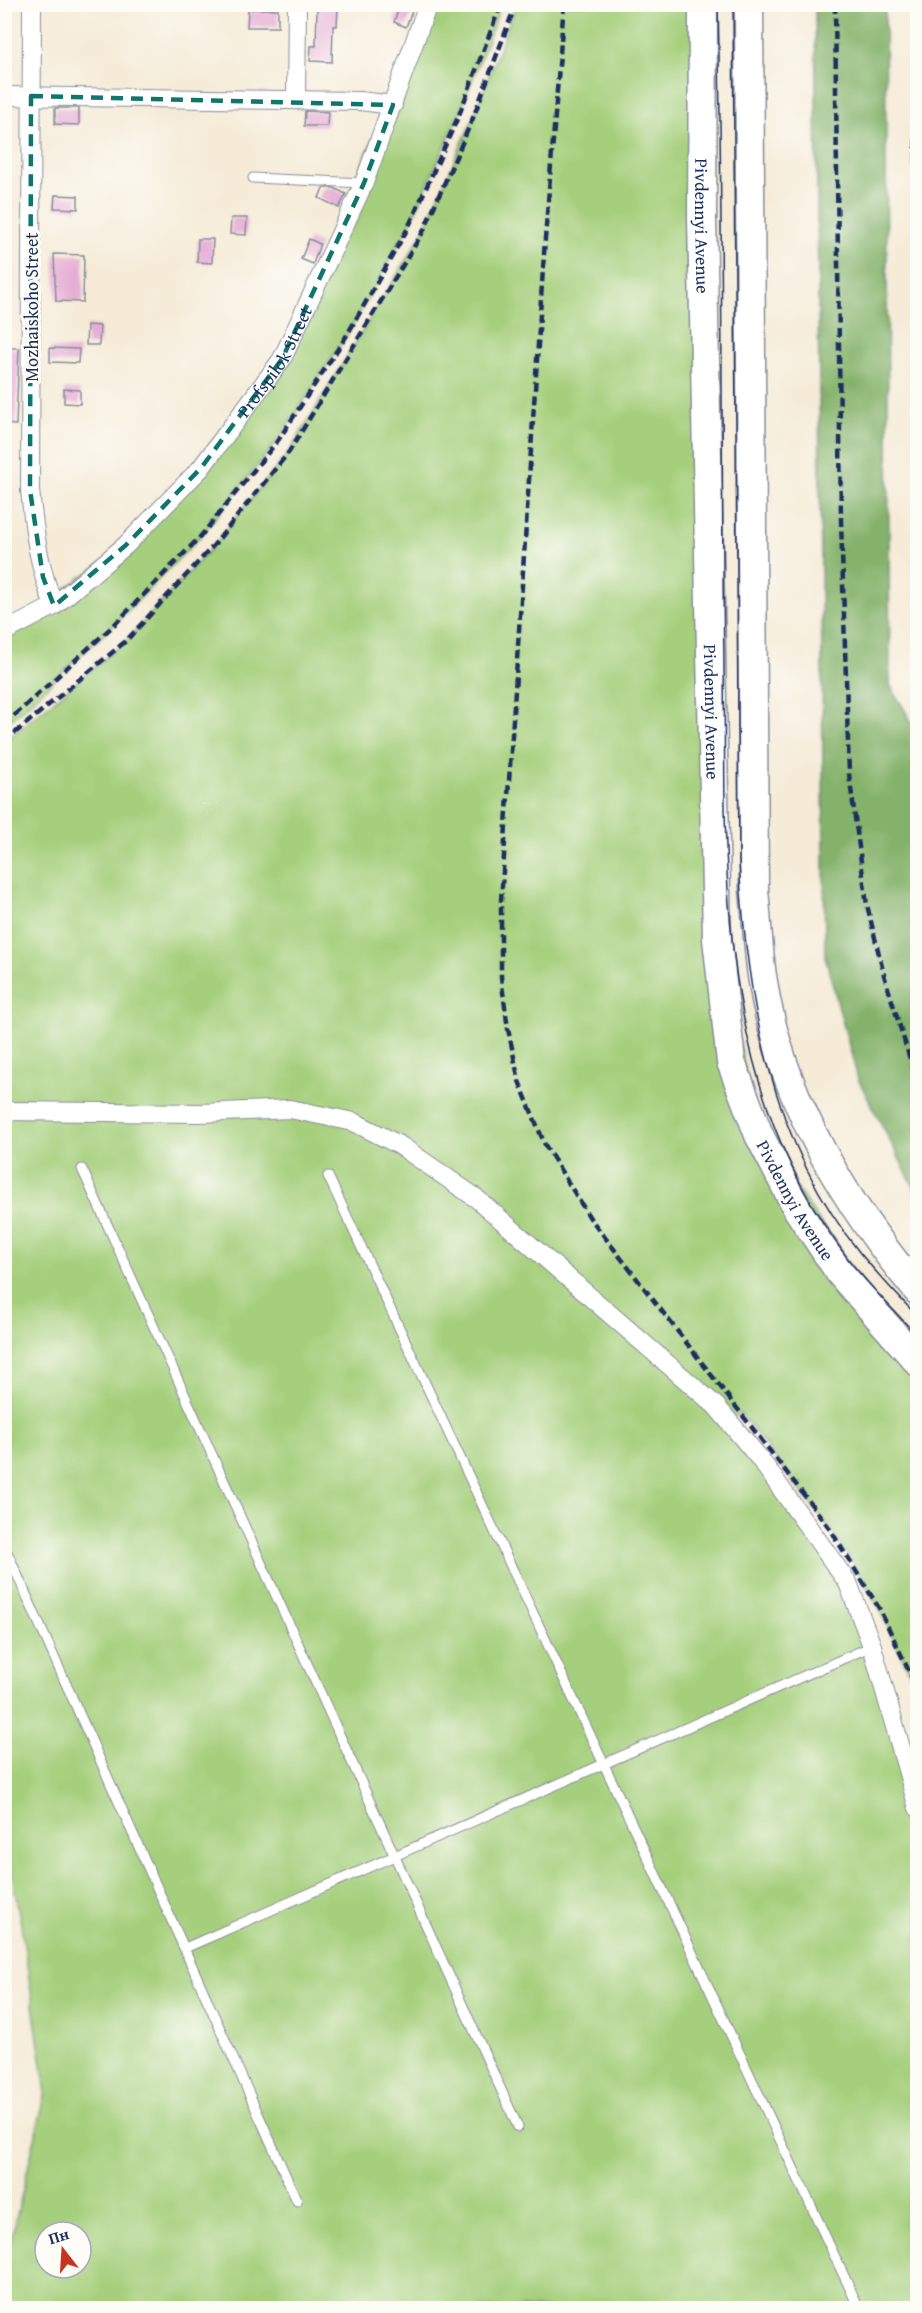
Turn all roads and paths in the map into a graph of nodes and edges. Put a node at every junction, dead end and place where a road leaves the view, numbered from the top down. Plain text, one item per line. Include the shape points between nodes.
1 (32, 4) edge
2 (297, 4) edge
3 (428, 4) edge
4 (703, 4) edge
5 (749, 4) edge
6 (4, 96) edge
7 (31, 96) junction
8 (296, 100) junction
9 (393, 105) junction
10 (253, 178) dead end
11 (364, 183) junction
12 (54, 606) junction
13 (4, 632) edge
14 (4, 1111) edge
15 (81, 1169) dead end
16 (328, 1176) dead end
17 (918, 1290) edge
18 (918, 1362) edge
19 (4, 1545) edge
20 (872, 1646) junction
21 (603, 1764) junction
22 (918, 1808) edge
23 (394, 1856) junction
24 (185, 1948) junction
25 (518, 2127) dead end
26 (297, 2201) dead end
27 (859, 2308) edge

1 - 7 street, Mozhaiskoho Street
2 - 8 street
3 - 9 street, Profspilok Street
4 - 18 main road, Pivdennyi Avenue via 702,219 717,939 731,1062 759,1135 798,1210 840,1273
5 - 17 main road via 754,890 762,977 794,1093 812,1135 853,1206
6 - 7 street
7 - 8 street
7 - 12 street, Mozhaiskoho Street via 30,490 40,567
8 - 9 street
9 - 11 street, Profspilok Street
10 - 11 lane
11 - 12 street, Profspilok Street via 282,359 201,468 126,545
12 - 13 street, Profspilok Street
14 - 20 street via 201,1113 290,1109 354,1122 401,1146 476,1198 730,1420 848,1583
15 - 23 lane
16 - 21 lane
19 - 24 lane
20 - 21 lane
20 - 22 street
21 - 23 lane
21 - 27 lane
23 - 24 lane
23 - 25 lane
24 - 26 lane

